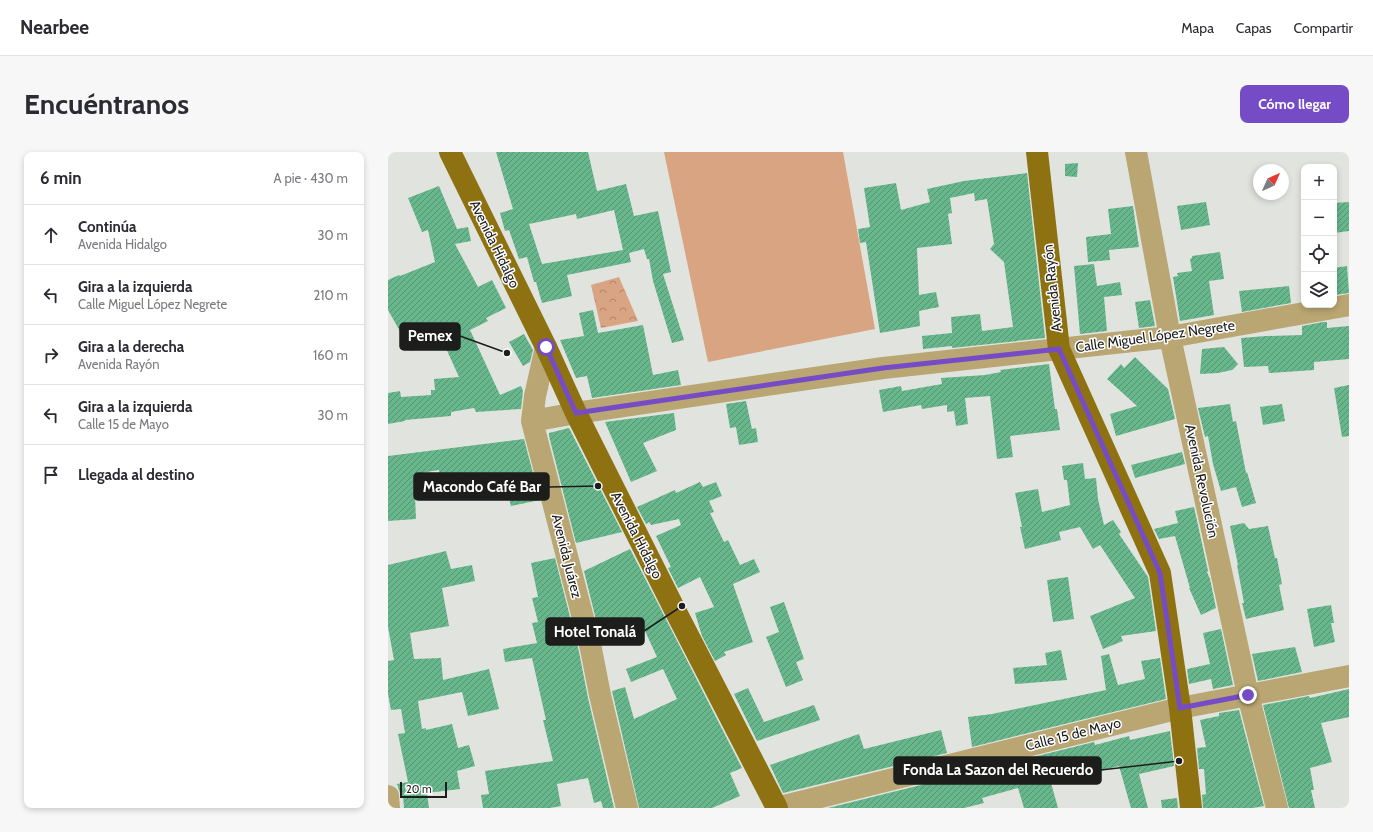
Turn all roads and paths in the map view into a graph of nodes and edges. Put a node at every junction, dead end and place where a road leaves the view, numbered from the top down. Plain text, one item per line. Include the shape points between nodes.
1 (450, 152) edge
2 (1037, 152) edge
3 (1136, 152) edge
4 (1349, 305) edge
5 (1170, 337) junction
6 (546, 347) junction
7 (1059, 349) junction
8 (576, 413) junction
9 (532, 421) junction
10 (1349, 676) edge
11 (1248, 695) junction
12 (1180, 708) junction
13 (388, 796) edge
14 (389, 808) edge
15 (627, 808) edge
16 (777, 808) edge
17 (1191, 808) edge
18 (1277, 808) edge

1 - 6 main road, Avenida Hidalgo
2 - 7 main road, Avenida Rayón
3 - 5 street, Avenida Revolución
4 - 5 street, Calle Miguel López Negrete
5 - 7 street, Calle Miguel López Negrete
5 - 11 street, Avenida Revolución
6 - 8 main road, Avenida Hidalgo
6 - 9 street
7 - 8 street, Calle Miguel López Negrete via 883,368
7 - 12 main road, Avenida Rayón via 1160,573
8 - 9 street, Calle Miguel López Negrete
8 - 16 main road, Avenida Hidalgo
9 - 15 street, Avenida Juárez via 591,649
10 - 11 street, Calle 15 de Mayo
11 - 12 street, Calle 15 de Mayo
11 - 18 street, Avenida Revolución
12 - 16 street, Calle 15 de Mayo
12 - 17 main road, Avenida Rayón
13 - 14 street

